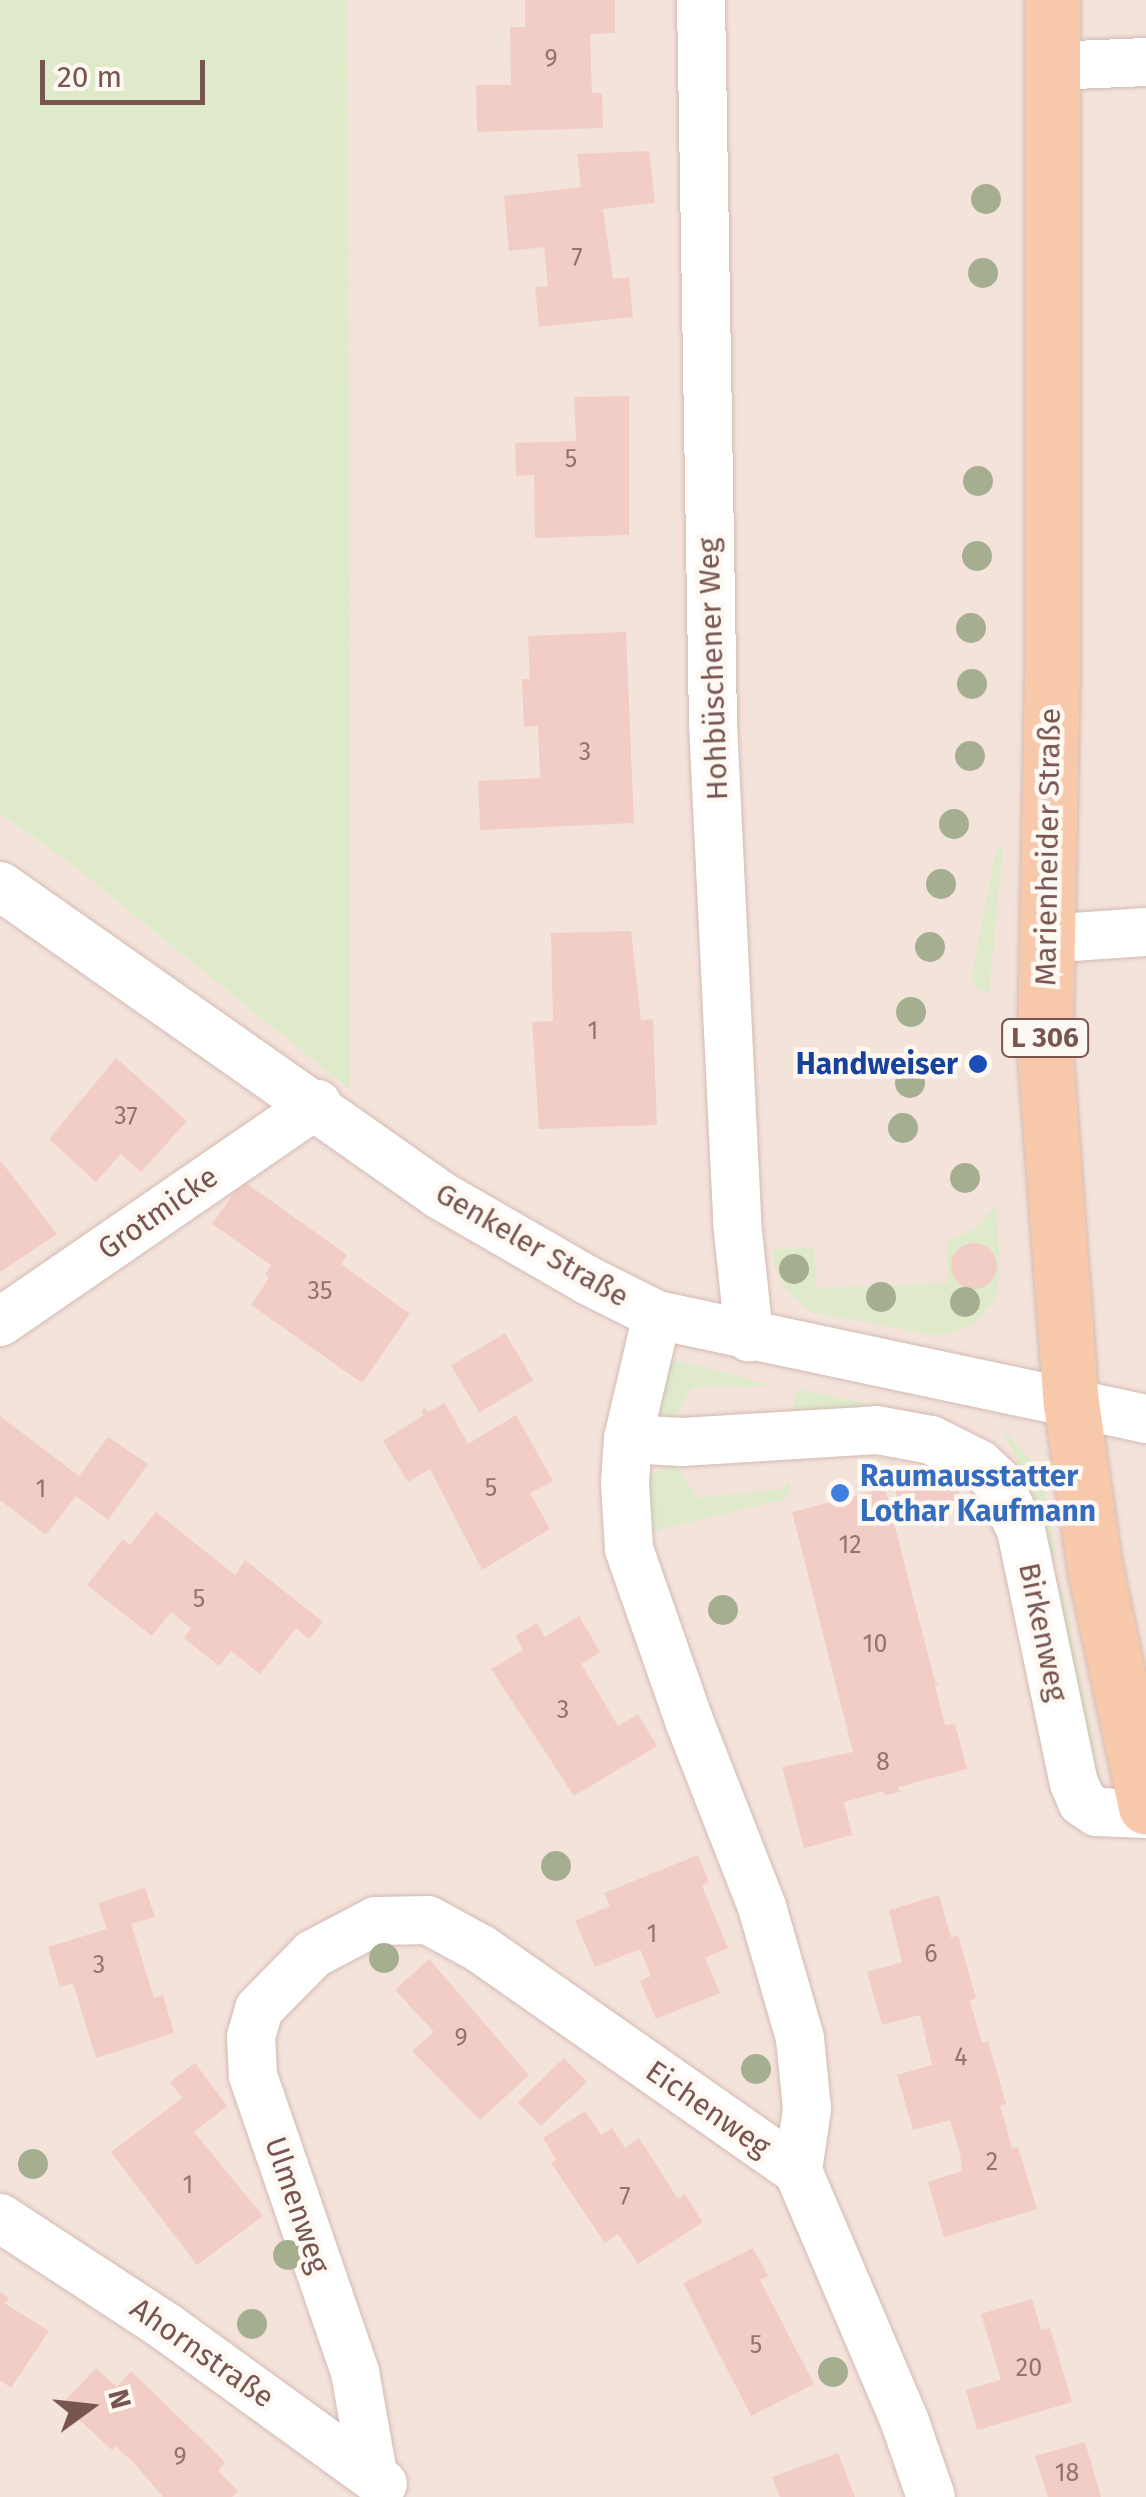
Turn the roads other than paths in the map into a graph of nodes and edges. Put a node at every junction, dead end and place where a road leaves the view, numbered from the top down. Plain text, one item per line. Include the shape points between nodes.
1 (701, 0) edge
2 (1052, 0) edge
3 (1146, 62) edge
4 (1051, 66) junction
5 (0, 886) edge
6 (1146, 932) edge
7 (1044, 939) junction
8 (316, 1104) junction
9 (658, 1315) junction
10 (0, 1322) edge
11 (748, 1338) junction
12 (1072, 1403) junction
13 (1146, 1419) edge
14 (628, 1439) junction
15 (1146, 1810) edge
16 (313, 1954) joint
17 (798, 2170) junction
18 (0, 2218) edge
19 (384, 2485) edge
20 (931, 2497) edge

1 - 11 street, Hohbüschener Weg via 713,724 736,1222
2 - 4 main road, Marienheider Straße / L 306
3 - 4 street
4 - 7 main road, Marienheider Straße / L 306 via 1052,672
5 - 8 street, Genkeler Straße
6 - 7 street
7 - 12 main road, Marienheider Straße / L 306 via 1045,1053
8 - 9 street, Genkeler Straße via 440,1195
8 - 10 street, Grotmicke
9 - 11 street, Genkeler Straße
9 - 14 street
11 - 12 street, Genkeler Straße
12 - 13 street, Genkeler Straße
12 - 15 main road, Marienheider Straße / L 306 via 1095,1570
14 - 15 street, Birkenweg via 878,1430 931,1440 979,1464 998,1482 1022,1530 1082,1802 1097,1812
14 - 17 street via 629,1548 762,1908 800,2038 807,2108
16 - 17 street, Eichenweg via 376,1921 428,1920 481,1949
16 - 19 street, Ulmenweg via 260,2010 251,2038 253,2075 355,2372
17 - 20 street, Eichenweg
18 - 19 street, Ahornstraße via 166,2326

